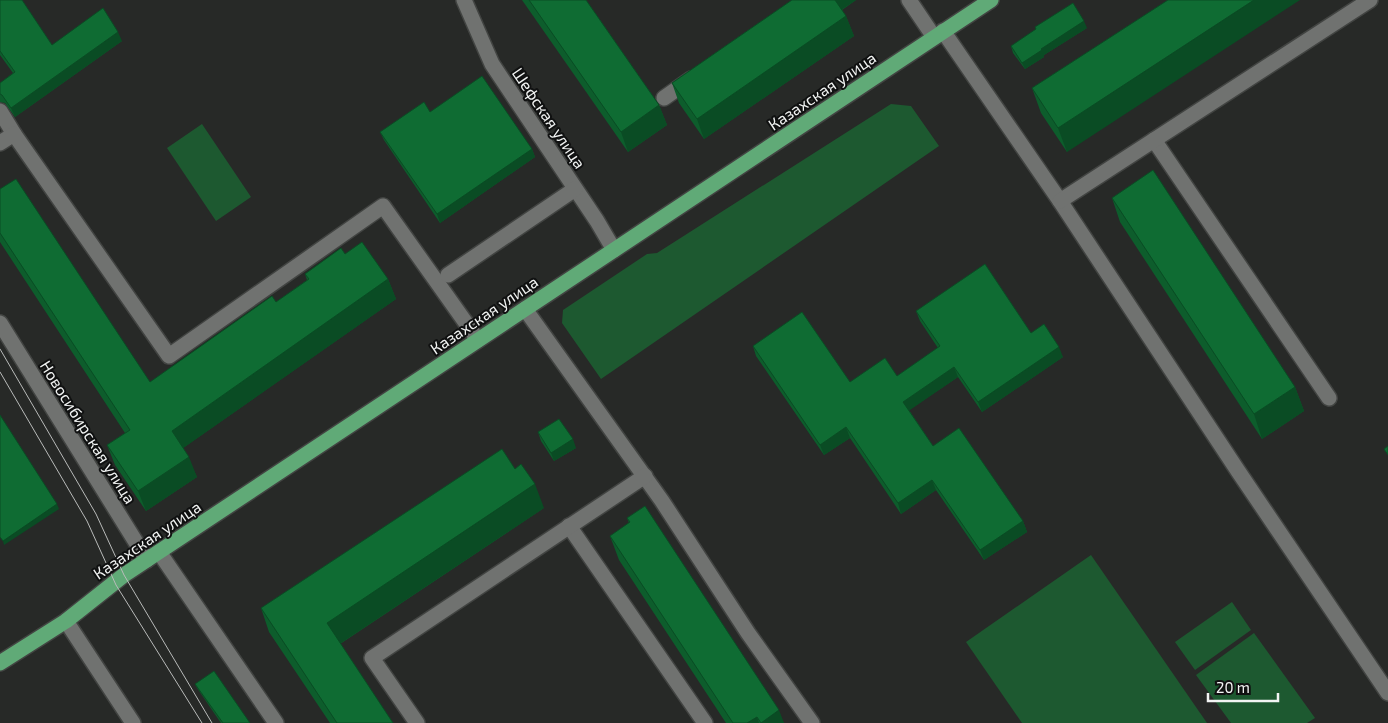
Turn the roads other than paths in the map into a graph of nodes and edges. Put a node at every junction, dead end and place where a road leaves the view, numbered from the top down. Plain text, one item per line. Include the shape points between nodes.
1 (464, 0) edge
2 (909, 0) edge
3 (990, 0) edge
4 (1370, 0) edge
5 (938, 34) junction
6 (705, 69) edge
7 (664, 98) dead end
8 (0, 112) edge
9 (14, 134) junction
10 (1154, 140) junction
11 (0, 144) edge
12 (575, 189) junction
13 (1060, 202) junction
14 (614, 250) junction
15 (448, 275) dead end
16 (525, 309) junction
17 (0, 322) edge
18 (478, 340) junction
19 (1329, 398) dead end
20 (645, 476) junction
21 (569, 526) junction
22 (153, 556) junction
23 (66, 621) junction
24 (0, 663) edge
25 (1388, 692) edge
26 (133, 723) edge
27 (276, 723) edge
28 (417, 723) edge
29 (705, 723) edge
30 (812, 723) edge

1 - 12 street, Шефская улица via 492,64
2 - 5 street
3 - 5 main road, Казахская улица
4 - 10 street
5 - 13 street
5 - 14 main road, Казахская улица
6 - 7 street
8 - 9 street
9 - 11 street
9 - 18 street via 169,356 383,206
10 - 13 street
10 - 19 street
12 - 14 street, Шефская улица
12 - 15 street
13 - 25 street
14 - 16 main road, Казахская улица
16 - 18 main road, Казахская улица
16 - 20 street
17 - 22 street, Новосибирская улица
18 - 22 main road, Казахская улица
20 - 21 street
20 - 30 street via 748,633
21 - 28 street via 372,658
21 - 29 street
22 - 23 main road, Казахская улица
22 - 27 street, Новосибирская улица
23 - 24 main road, Казахская улица
23 - 26 street

